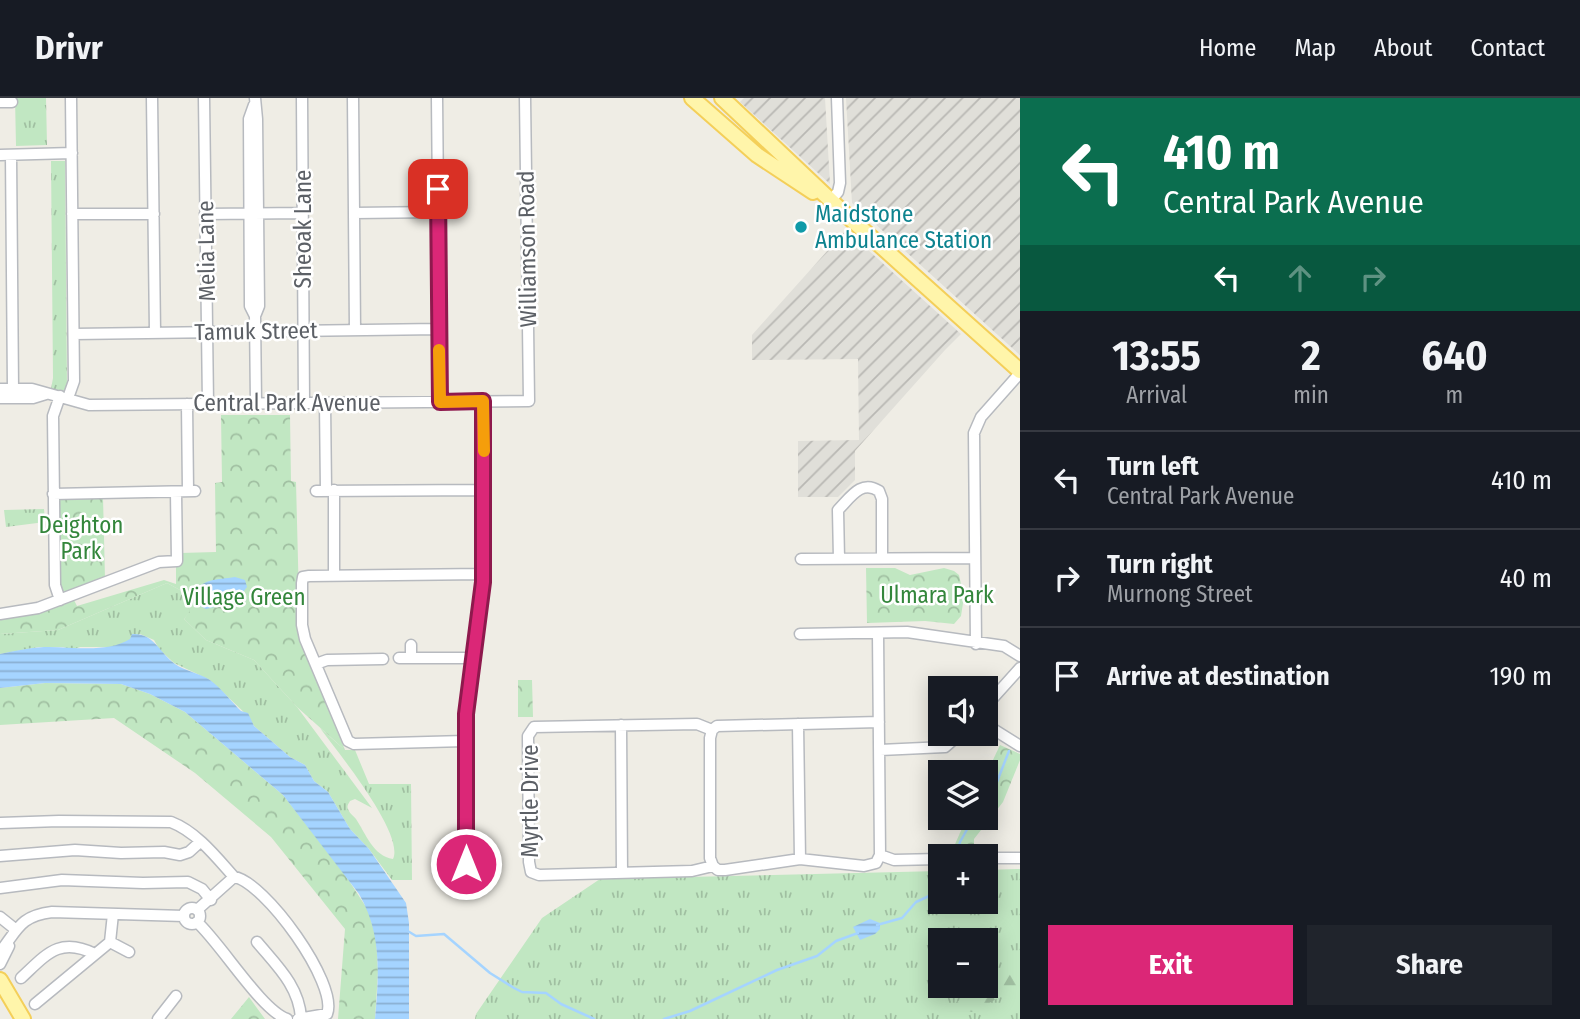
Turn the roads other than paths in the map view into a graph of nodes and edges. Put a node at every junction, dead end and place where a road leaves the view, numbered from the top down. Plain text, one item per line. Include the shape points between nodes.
1 (71, 98) edge
2 (152, 98) edge
3 (204, 98) edge
4 (302, 98) edge
5 (353, 98) edge
6 (437, 98) edge
7 (525, 98) edge
8 (692, 98) edge
9 (722, 98) edge
10 (836, 98) edge
11 (255, 101) edge
12 (0, 102) edge
13 (12, 102) dead end
14 (72, 153) junction
15 (5, 155) edge
16 (831, 200) junction
17 (438, 212) junction
18 (844, 212) junction
19 (254, 213) junction
20 (303, 213) junction
21 (354, 213) junction
22 (72, 214) junction
23 (154, 214) junction
24 (205, 214) junction
25 (439, 329) junction
26 (355, 330) junction
27 (303, 331) junction
28 (155, 332) junction
29 (206, 332) junction
30 (255, 332) junction
31 (74, 334) junction
32 (1020, 372) edge
33 (0, 389) edge
34 (13, 389) junction
35 (46, 394) junction
36 (64, 397) junction
37 (0, 398) edge
38 (483, 401) junction
39 (529, 401) joint
40 (325, 402) junction
41 (440, 402) junction
42 (256, 403) junction
43 (304, 403) junction
44 (187, 404) junction
45 (208, 404) junction
46 (325, 490) junction
47 (484, 490) junction
48 (176, 492) junction
49 (53, 494) junction
50 (882, 558) junction
51 (975, 558) junction
52 (801, 559) dead end
53 (839, 559) junction
54 (483, 574) junction
55 (334, 575) junction
56 (60, 600) junction
57 (0, 614) edge
58 (878, 633) junction
59 (800, 634) dead end
60 (976, 644) junction
61 (411, 645) dead end
62 (1020, 656) edge
63 (399, 658) dead end
64 (411, 658) junction
65 (473, 658) junction
66 (383, 659) dead end
67 (316, 664) junction
68 (1020, 668) edge
69 (998, 693) edge
70 (879, 722) junction
71 (798, 724) junction
72 (621, 725) junction
73 (712, 730) junction
74 (998, 732) edge
75 (465, 741) junction
76 (946, 746) edge
77 (1020, 746) edge
78 (880, 750) junction
79 (0, 823) edge
80 (200, 842) junction
81 (880, 855) junction
82 (0, 856) edge
83 (998, 858) edge
84 (1020, 858) edge
85 (800, 859) junction
86 (928, 859) edge
87 (454, 864) dead end
88 (466, 864) junction
89 (713, 866) junction
90 (622, 873) junction
91 (234, 877) junction
92 (466, 883) dead end
93 (0, 888) edge
94 (211, 900) junction
95 (197, 910) junction
96 (113, 914) junction
97 (184, 916) junction
98 (0, 917) edge
99 (197, 922) junction
100 (8, 934) edge
101 (110, 942) junction
102 (257, 942) dead end
103 (0, 951) edge
104 (129, 952) dead end
105 (95, 954) junction
106 (0, 964) edge
107 (21, 978) dead end
108 (0, 980) edge
109 (176, 996) dead end
110 (35, 1004) dead end
111 (328, 1016) edge
112 (299, 1018) edge
113 (23, 1019) edge
114 (158, 1019) edge
115 (287, 1019) edge

1 - 14 street
2 - 23 street
3 - 24 street, Melia Lane
4 - 20 street, Sheoak Lane
5 - 21 street
6 - 17 street
7 - 39 street, Williamson Road
8 - 18 main road via 757,155
9 - 16 main road
10 - 16 street via 839,183
11 - 19 street
12 - 13 street
14 - 15 street
14 - 22 street
15 - 34 street
16 - 18 main road
17 - 21 street
17 - 25 street
18 - 32 main road
19 - 20 street
19 - 24 street
19 - 30 street via 259,306
20 - 27 street, Sheoak Lane
21 - 26 street
22 - 23 street
22 - 31 street
23 - 28 street
24 - 29 street, Melia Lane
25 - 26 street, Tamuk Street
25 - 41 street
26 - 27 street, Tamuk Street
27 - 30 street, Tamuk Street
27 - 43 street, Sheoak Lane
28 - 29 street, Tamuk Street
28 - 31 street, Tamuk Street
29 - 30 street, Tamuk Street
29 - 45 street, Melia Lane
30 - 42 street
31 - 36 street via 74,381
32 - 51 street via 981,417 974,433
33 - 34 street, Central Park Avenue
34 - 35 street, Central Park Avenue
35 - 36 street, Central Park Avenue
35 - 37 street, Central Park Avenue
36 - 44 street, Central Park Avenue via 89,405
36 - 49 street via 53,416
38 - 39 street, Central Park Avenue
38 - 41 street, Central Park Avenue
38 - 47 street
40 - 41 street, Central Park Avenue
40 - 43 street, Central Park Avenue
40 - 46 street
42 - 43 street, Central Park Avenue
42 - 45 street, Central Park Avenue
44 - 45 street, Central Park Avenue
44 - 48 street via 192,491
46 - 47 street
46 - 55 street
47 - 54 street
48 - 49 street
48 - 56 street via 177,561 159,562
49 - 56 street via 55,585
50 - 51 street
50 - 53 street
50 - 53 street via 882,499 879,491 867,486 859,488 838,510
51 - 60 street
52 - 53 street
54 - 55 street
54 - 65 street
55 - 67 street via 303,577 302,625
56 - 57 street
58 - 59 street
58 - 60 street via 906,632
58 - 70 street
60 - 62 street via 1004,646
61 - 64 street
63 - 64 street
64 - 65 street
65 - 75 street
66 - 67 street
67 - 75 street via 348,741
68 - 69 street
70 - 71 street, Myrtle Drive
70 - 78 street
71 - 73 street, Myrtle Drive via 723,724
71 - 85 street
72 - 73 street, Myrtle Drive via 697,724
72 - 90 street
72 - 90 street, Myrtle Drive via 540,726 528,736 531,872
73 - 89 street
74 - 77 street
75 - 88 street
76 - 78 street
78 - 81 street
79 - 80 street via 171,822
80 - 82 street via 180,855 75,850
80 - 91 street
81 - 85 street, Myrtle Drive via 876,863 864,866
81 - 86 street via 894,860
83 - 84 street
85 - 89 street, Myrtle Drive via 725,870
87 - 88 street
88 - 92 street
89 - 90 street, Myrtle Drive
91 - 94 street
91 - 111 street via 261,895 312,959 324,981
93 - 94 street via 62,880 188,882
94 - 95 street
95 - 97 street via 190,909
95 - 99 street
96 - 97 street
96 - 100 street via 39,914
96 - 101 street
97 - 99 street via 188,923
98 - 100 street
99 - 115 street via 271,1010
100 - 103 street
100 - 106 street via 8,949
101 - 104 street
101 - 105 street
102 - 112 street via 292,984 299,999
105 - 107 street via 82,948 52,949
105 - 110 street
108 - 113 main road
109 - 114 street
111 - 112 street

